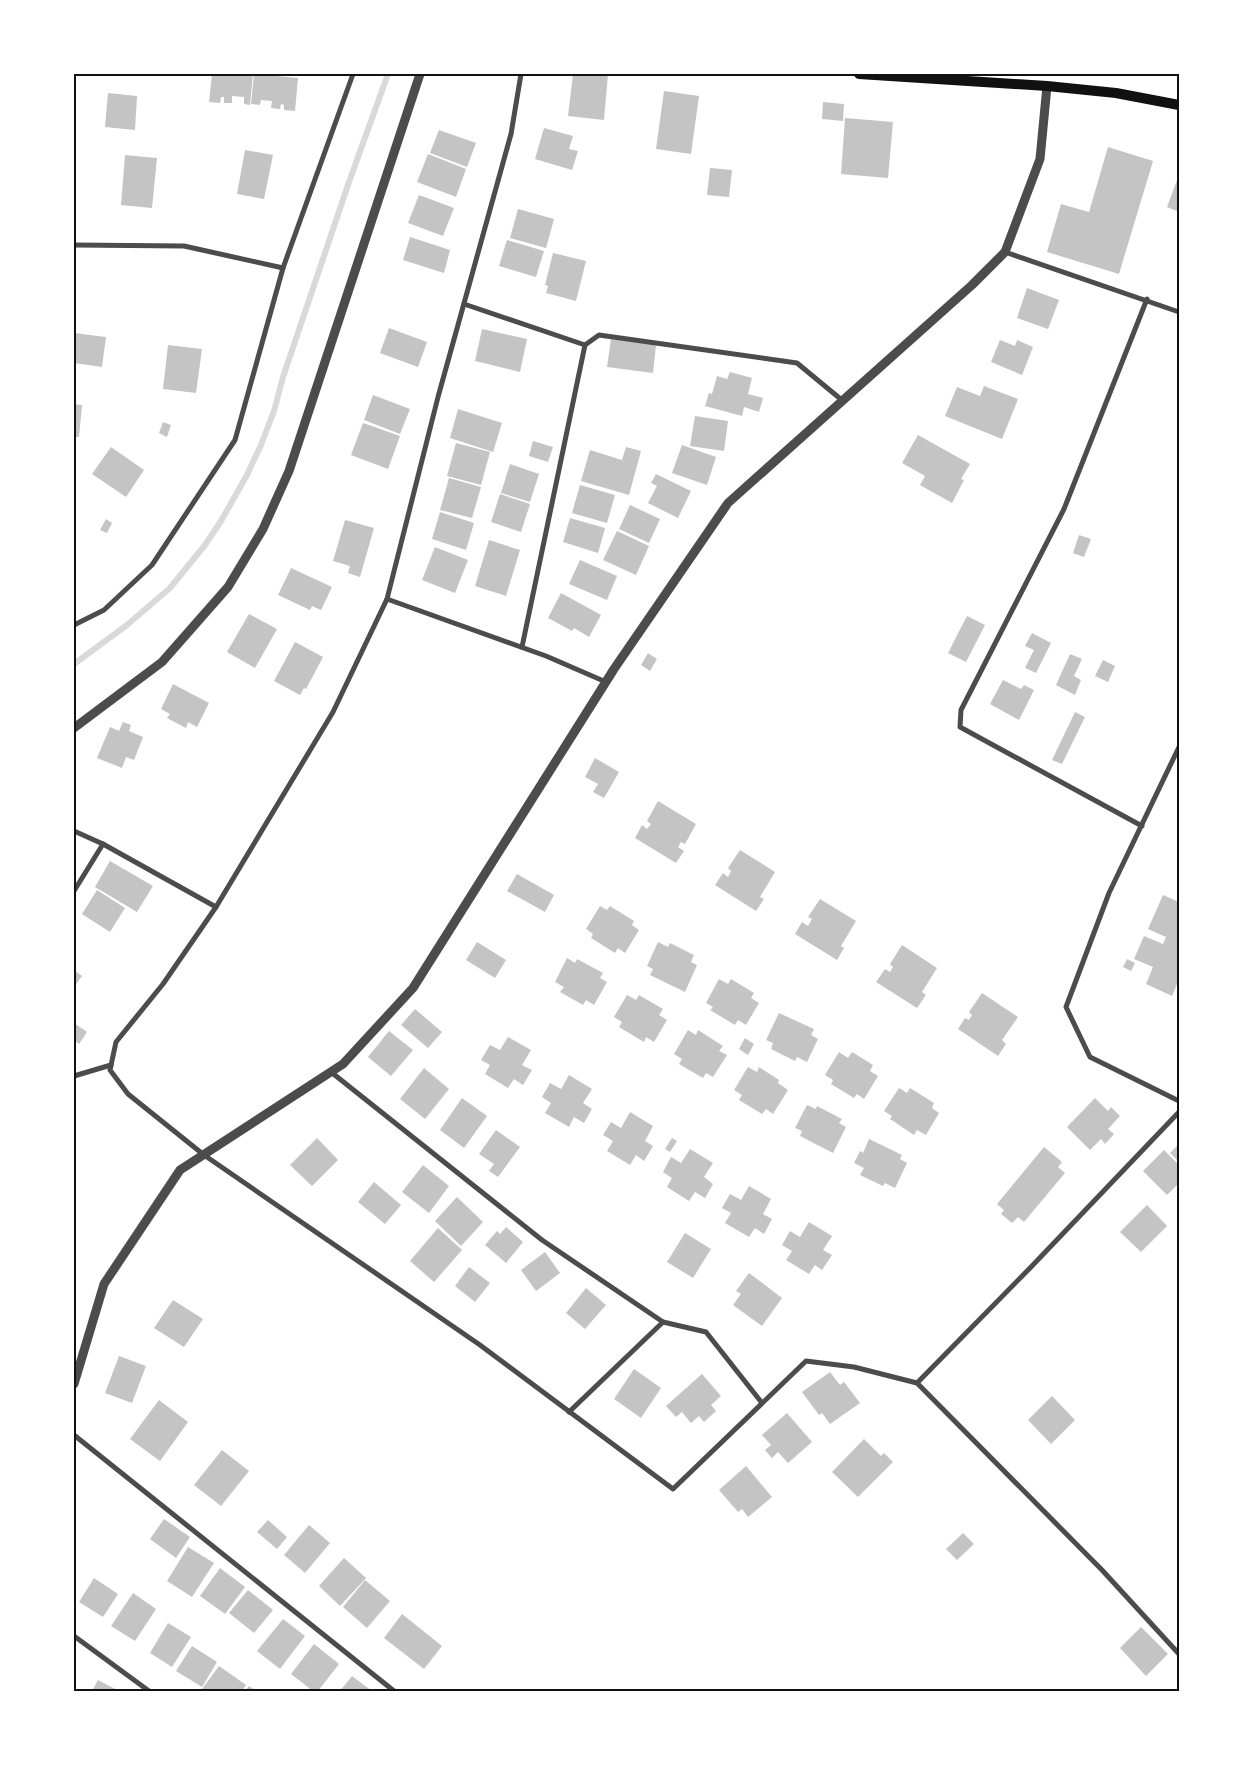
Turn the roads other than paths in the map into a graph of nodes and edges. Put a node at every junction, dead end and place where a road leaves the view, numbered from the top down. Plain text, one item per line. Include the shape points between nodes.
1 (353, 74) edge
2 (420, 74) edge
3 (521, 74) edge
4 (859, 74) edge
5 (1046, 86) junction
6 (1179, 105) edge
7 (74, 245) edge
8 (1005, 252) junction
9 (283, 268) junction
10 (1147, 299) junction
11 (464, 304) junction
12 (1179, 312) edge
13 (585, 345) junction
14 (843, 401) junction
15 (387, 599) junction
16 (74, 625) edge
17 (522, 647) junction
18 (606, 682) junction
19 (74, 728) edge
20 (1179, 747) edge
21 (1142, 826) junction
22 (74, 831) edge
23 (104, 844) junction
24 (74, 891) edge
25 (216, 907) junction
26 (111, 1065) junction
27 (331, 1072) junction
28 (74, 1076) edge
29 (1179, 1101) edge
30 (1179, 1112) edge
31 (204, 1155) junction
32 (663, 1322) junction
33 (917, 1383) junction
34 (74, 1384) edge
35 (762, 1403) junction
36 (570, 1412) junction
37 (74, 1434) edge
38 (74, 1636) edge
39 (1179, 1654) edge
40 (150, 1691) edge
41 (394, 1691) edge

1 - 9 street
2 - 19 street via 288,471 262,529 228,587 162,662
3 - 11 street via 511,134
4 - 5 main road
5 - 6 main road via 1116,92
5 - 8 street via 1040,160
7 - 9 street via 184,246
8 - 10 street
8 - 14 street
9 - 16 street via 235,440 152,565 104,610
10 - 12 street
10 - 21 street via 1064,509 961,710 960,727
11 - 13 street
11 - 15 street
13 - 14 street via 599,335 798,363
13 - 17 street
14 - 18 street via 728,503
15 - 17 street
15 - 25 street via 333,712
17 - 18 street
18 - 27 street via 413,988 343,1064
20 - 21 street
21 - 29 street via 1109,893 1066,1007 1090,1057
22 - 23 street
23 - 24 street
23 - 25 street
25 - 26 street via 163,984 116,1042
26 - 28 street
26 - 31 street via 110,1070 128,1094
27 - 31 street
27 - 32 street via 542,1240
30 - 33 street
31 - 34 street via 180,1170 104,1284
31 - 36 street via 480,1345
32 - 35 street via 706,1332
32 - 36 street
33 - 35 street via 854,1367 806,1361
33 - 39 street via 1102,1570
35 - 36 street via 673,1489
37 - 41 street
38 - 40 street

